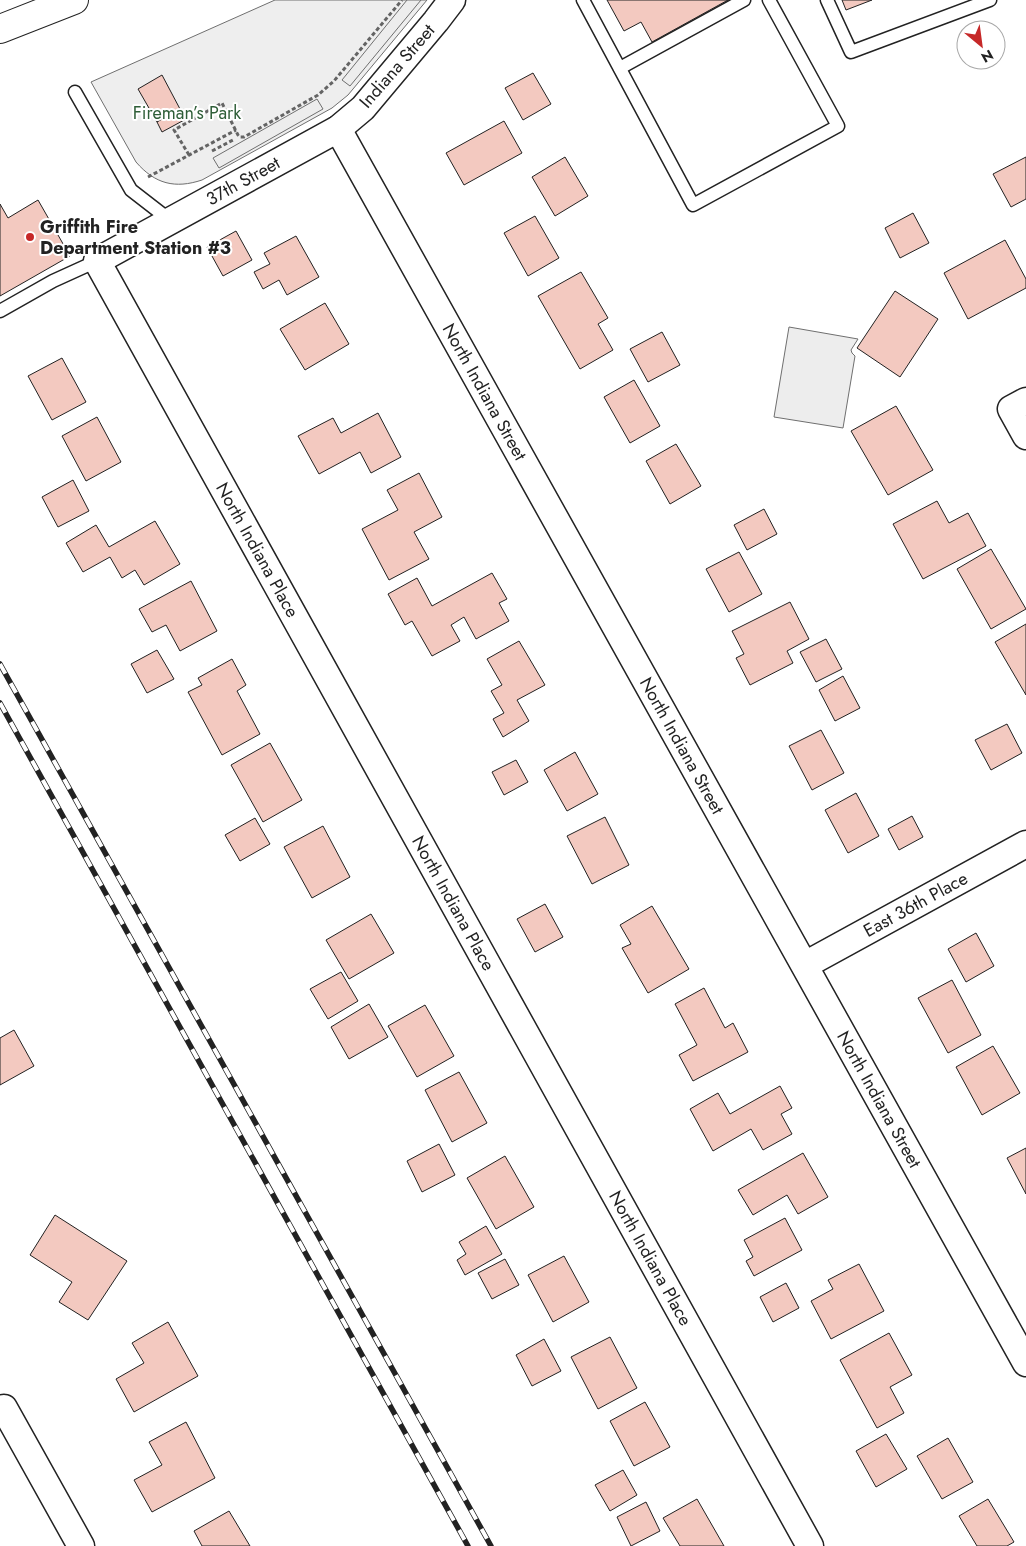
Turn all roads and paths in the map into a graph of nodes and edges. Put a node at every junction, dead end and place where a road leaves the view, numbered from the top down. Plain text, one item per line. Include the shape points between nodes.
1 (402, 0) edge
2 (452, 0) edge
3 (583, 0) edge
4 (744, 0) edge
5 (768, 0) edge
6 (828, 0) edge
7 (990, 0) edge
8 (65, 2) edge
9 (2, 23) edge
10 (620, 68) junction
11 (75, 92) dead end
12 (338, 129) junction
13 (236, 130) junction
14 (219, 139) junction
15 (233, 140) dead end
16 (223, 146) junction
17 (212, 151) dead end
18 (188, 155) junction
19 (129, 187) junction
20 (171, 220) junction
21 (96, 261) junction
22 (0, 311) edge
23 (1018, 405) edge
24 (1026, 436) edge
25 (1026, 844) edge
26 (805, 965) junction
27 (1026, 1363) edge
28 (4, 1408) dead end
29 (81, 1546) edge
30 (810, 1546) edge

1 - 13 path via 334,81 318,95 244,137 240,137
2 - 12 street, Indiana Street via 363,108
3 - 10 lane
4 - 10 lane
5 - 10 lane via 838,126 693,205
6 - 7 lane via 851,52
8 - 9 main road
11 - 19 lane
12 - 20 street, 37th Street
12 - 26 street, North Indiana Street
13 - 14 path
13 - 18 path via 222,103 174,130
14 - 16 path
14 - 18 path
15 - 16 path
16 - 17 path
18 - 19 path
19 - 20 lane
20 - 21 street, 37th Street
21 - 22 lane
21 - 30 street, North Indiana Place
23 - 24 street
25 - 26 street, East 36th Place
26 - 27 street, North Indiana Street
28 - 29 street

